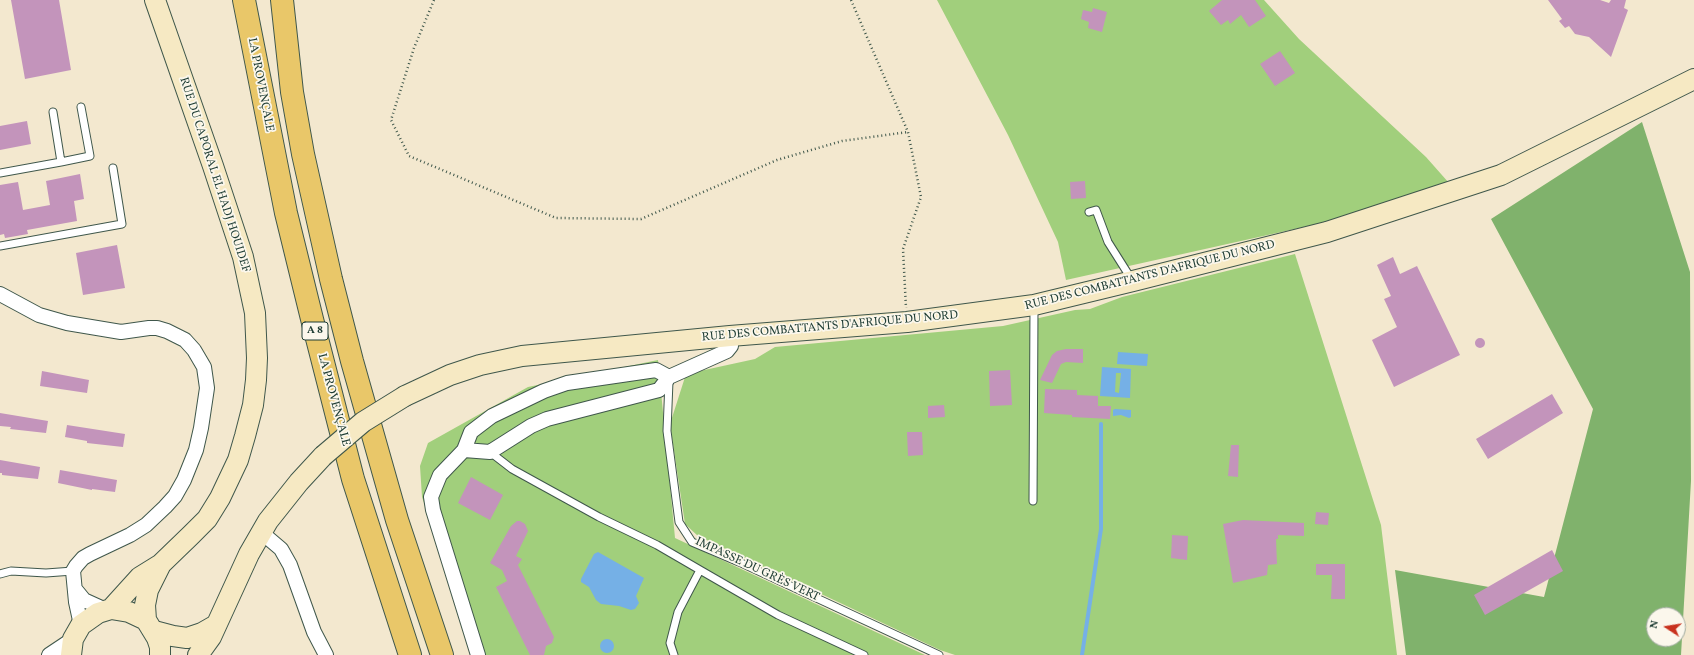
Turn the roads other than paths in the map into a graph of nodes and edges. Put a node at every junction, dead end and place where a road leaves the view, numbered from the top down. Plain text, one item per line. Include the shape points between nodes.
1 (155, 0) edge
2 (244, 0) edge
3 (282, 0) edge
4 (292, 0) edge
5 (288, 56) junction
6 (1694, 79) edge
7 (81, 107) dead end
8 (53, 112) dead end
9 (61, 162) junction
10 (113, 168) dead end
11 (0, 173) edge
12 (1089, 212) dead end
13 (0, 246) edge
14 (1134, 281) junction
15 (0, 294) edge
16 (1034, 305) junction
17 (730, 336) junction
18 (669, 377) junction
19 (464, 450) junction
20 (490, 452) junction
21 (1033, 500) dead end
22 (261, 532) junction
23 (161, 564) junction
24 (700, 570) junction
25 (73, 571) junction
26 (0, 574) edge
27 (75, 589) junction
28 (109, 609) junction
29 (216, 625) junction
30 (150, 626) junction
31 (75, 640) edge
32 (49, 655) edge
33 (160, 655) edge
34 (198, 655) edge
35 (326, 655) edge
36 (410, 655) edge
37 (442, 655) edge
38 (478, 655) edge
39 (674, 655) edge
40 (864, 655) edge
41 (939, 655) edge

1 - 23 main road, RUE DU CAPORAL EL HADJ HOUIDEF via 243,257 255,314 257,358 253,405 238,460 229,481 206,519
2 - 36 highway, LA PROVENÇALE / A 8 via 284,205 312,319 353,479
3 - 5 highway, A 8
4 - 5 highway
5 - 37 highway, A 8 via 302,154 352,362 397,520
6 - 14 main road, RUE DES COMBATTANTS D'AFRIQUE DU NORD via 1501,175 1327,232
7 - 9 lane via 90,156
8 - 9 lane
9 - 11 lane
10 - 13 lane via 122,224
12 - 14 lane via 1096,210 1108,242
14 - 16 main road, RUE DES COMBATTANTS D'AFRIQUE DU NORD
15 - 25 street via 39,315 68,323 121,332 149,328 167,331 185,340 204,367 207,388 201,428 190,469 175,496 146,525 83,558
16 - 17 main road, RUE DES COMBATTANTS D'AFRIQUE DU NORD via 906,322
16 - 21 lane
17 - 18 street via 731,346 726,351
17 - 22 main road, RUE DES COMBATTANTS D'AFRIQUE DU NORD, bridge via 522,356 480,365 450,376 405,396 363,422 323,456 299,482
18 - 19 street via 656,370 567,383 544,391 492,416 471,432
18 - 20 street via 659,390 547,418
18 - 41 lane, IMPASSE DU GRÈS VERT via 667,431 679,522 692,542
19 - 20 street
19 - 38 street via 440,475 431,497
20 - 24 lane via 512,469
22 - 29 main road, RUE DES COMBATTANTS D'AFRIQUE DU NORD
22 - 35 street via 281,549 290,565 314,632
23 - 28 main road, RUE DU CAPORAL EL HADJ HOUIDEF via 140,577
23 - 30 main road, RUE DU CAPORAL EL HADJ HOUIDEF via 146,598
24 - 39 lane via 678,612 670,643
24 - 40 lane via 778,615
25 - 26 lane via 11,571
25 - 27 street
27 - 28 street via 84,600
27 - 31 street via 78,618
28 - 30 main road via 129,612
28 - 31 main road via 92,616
29 - 30 main road via 187,638 172,636
29 - 34 main road, RUE DES COMBATTANTS D'AFRIQUE DU NORD
30 - 33 main road, RUE DU CAPORAL EL HADJ HOUIDEF via 160,647
31 - 32 street

